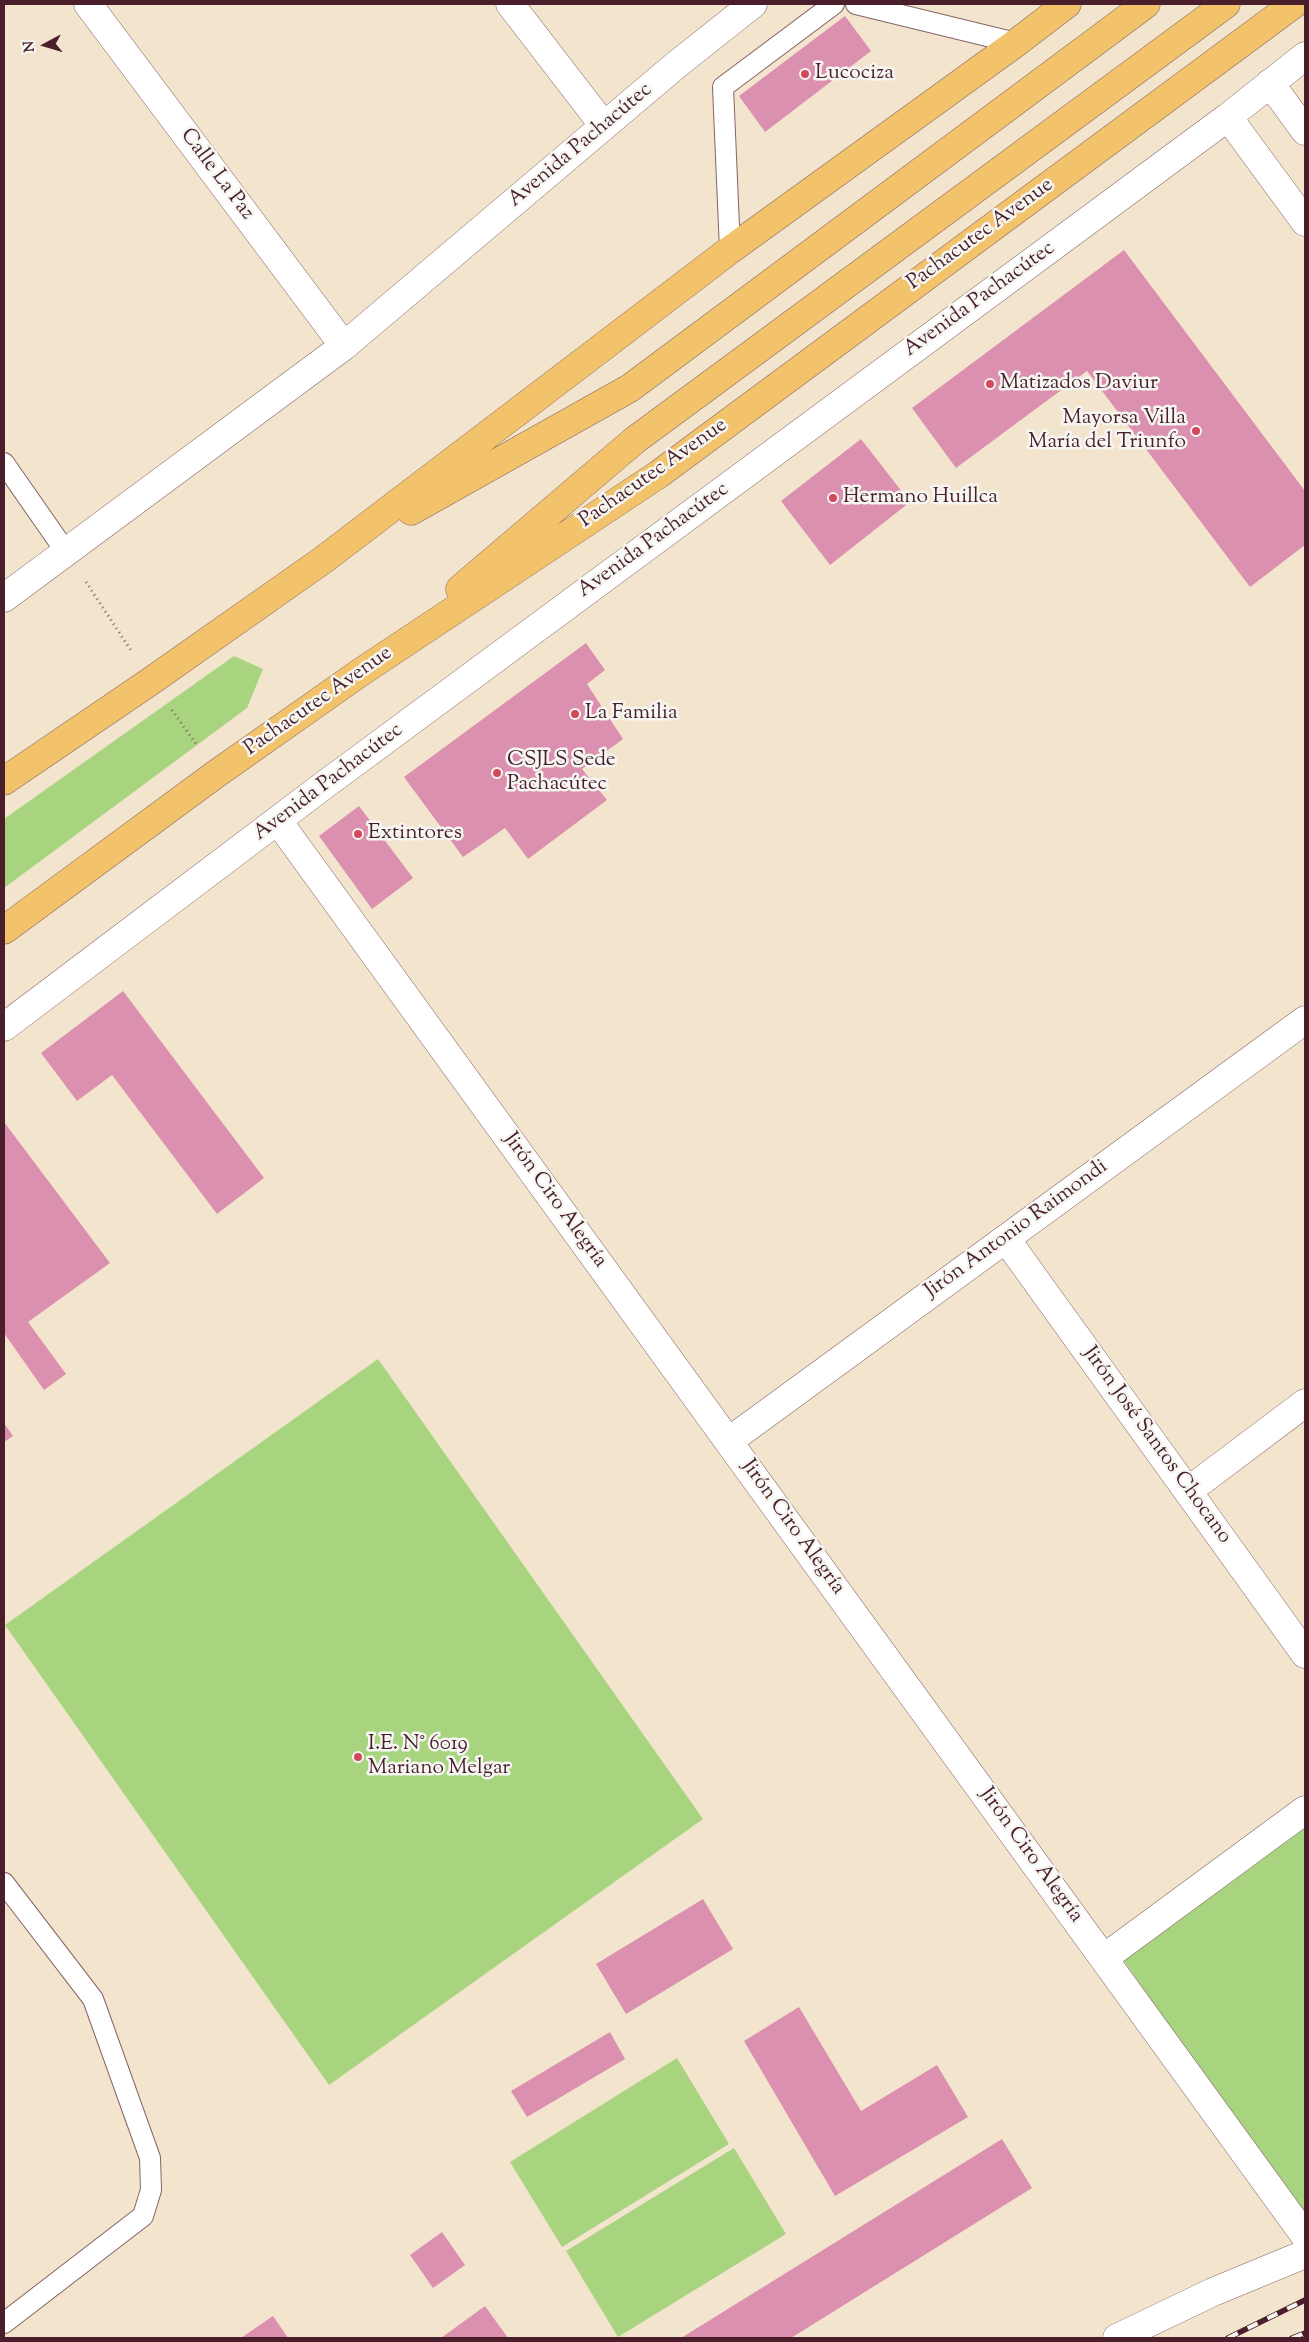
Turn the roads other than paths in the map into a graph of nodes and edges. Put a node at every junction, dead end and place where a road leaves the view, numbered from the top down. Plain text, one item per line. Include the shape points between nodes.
1 (88, 4) edge
2 (510, 4) edge
3 (753, 4) edge
4 (834, 4) edge
5 (856, 4) edge
6 (1067, 4) edge
7 (1146, 4) edge
8 (1226, 4) edge
9 (1294, 4) edge
10 (1016, 44) junction
11 (1305, 56) edge
12 (1270, 83) junction
13 (1228, 117) junction
14 (604, 126) junction
15 (1305, 131) edge
16 (1305, 222) edge
17 (730, 250) junction
18 (344, 346) junction
19 (4, 463) edge
20 (66, 552) junction
21 (323, 560) junction
22 (4, 598) edge
23 (362, 672) junction
24 (4, 781) edge
25 (278, 821) junction
26 (4, 930) edge
27 (1305, 1020) edge
28 (4, 1027) edge
29 (1006, 1239) junction
30 (1305, 1404) edge
31 (729, 1441) junction
32 (1188, 1491) junction
33 (1305, 1654) edge
34 (1305, 1810) edge
35 (4, 1883) edge
36 (1104, 1958) junction
37 (1305, 2236) edge
38 (1305, 2254) edge
39 (4, 2323) edge
40 (1117, 2338) edge

1 - 18 street, Calle La Paz
2 - 14 street
3 - 14 street, Avenida Pachacútec
4 - 17 lane via 723,88
5 - 10 lane
6 - 10 main road
7 - 21 main road via 630,388
8 - 23 main road via 635,440
9 - 23 main road, Pachacutec Avenue via 659,474
10 - 17 main road
11 - 12 street, Avenida Pachacútec
12 - 13 street, Avenida Pachacútec
12 - 15 street
13 - 16 street
13 - 25 street, Avenida Pachacútec
14 - 18 street, Avenida Pachacútec
17 - 21 main road
18 - 20 street, Avenida Pachacútec
19 - 20 lane
20 - 22 street, Avenida Pachacútec
21 - 24 main road
23 - 26 main road, Pachacutec Avenue via 216,774
25 - 28 street, Avenida Pachacútec
25 - 31 street, Jirón Ciro Alegría
27 - 29 street, Jirón Antonio Raimondi
29 - 31 street, Jirón Antonio Raimondi
29 - 32 street, Jirón José Santos Chocano
30 - 32 street
31 - 36 street, Jirón Ciro Alegría
32 - 33 street, Jirón José Santos Chocano
34 - 36 street
35 - 39 lane via 93,1999 150,2158 151,2190 143,2216
36 - 37 street, Jirón Ciro Alegría
38 - 40 street via 1213,2292

